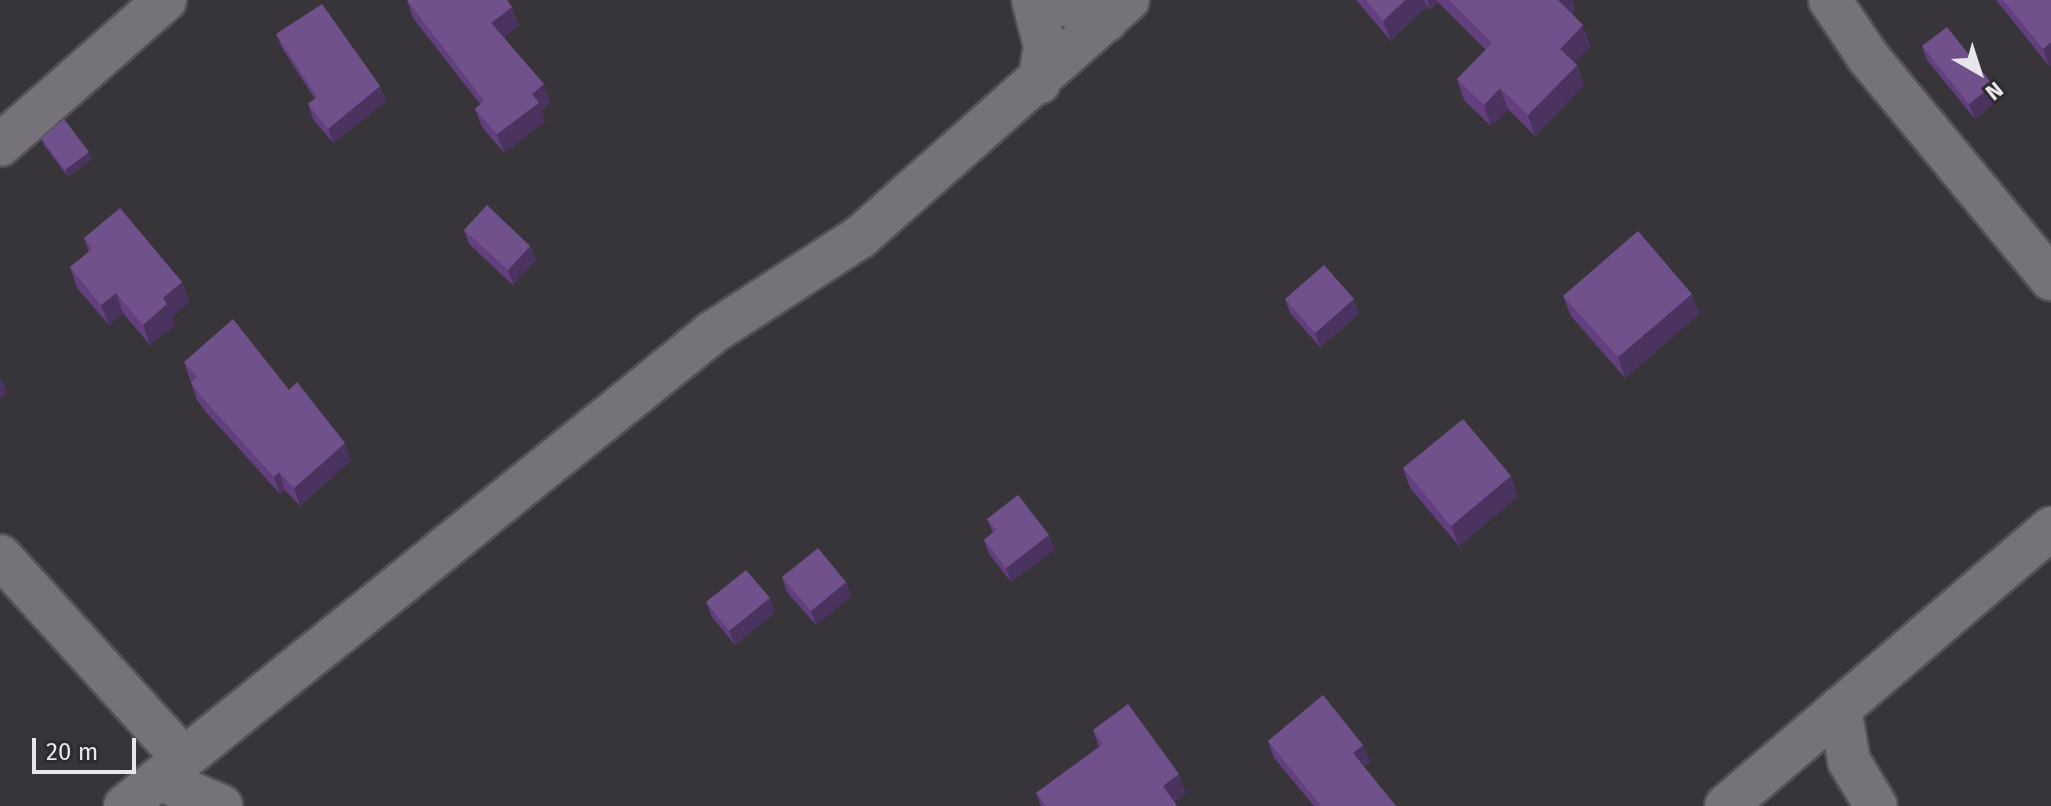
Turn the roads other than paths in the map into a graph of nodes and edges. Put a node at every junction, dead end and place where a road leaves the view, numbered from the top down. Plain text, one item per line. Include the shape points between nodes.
1 (165, 0) edge
2 (1033, 0) edge
3 (1055, 0) edge
4 (1830, 0) edge
5 (1117, 10) edge
6 (1039, 83) junction
7 (0, 145) edge
8 (2051, 279) edge
9 (2051, 528) edge
10 (0, 556) edge
11 (1840, 708) junction
12 (172, 769) junction
13 (125, 806) edge
14 (221, 806) edge
15 (1726, 806) edge
16 (1876, 806) edge

1 - 7 street
2 - 6 street via 1045,46
3 - 5 street
4 - 8 street via 1868,57
5 - 6 street
6 - 12 street via 860,237 713,332
9 - 11 street
10 - 12 street
11 - 15 street
11 - 16 street via 1849,761
12 - 13 street
12 - 14 street

